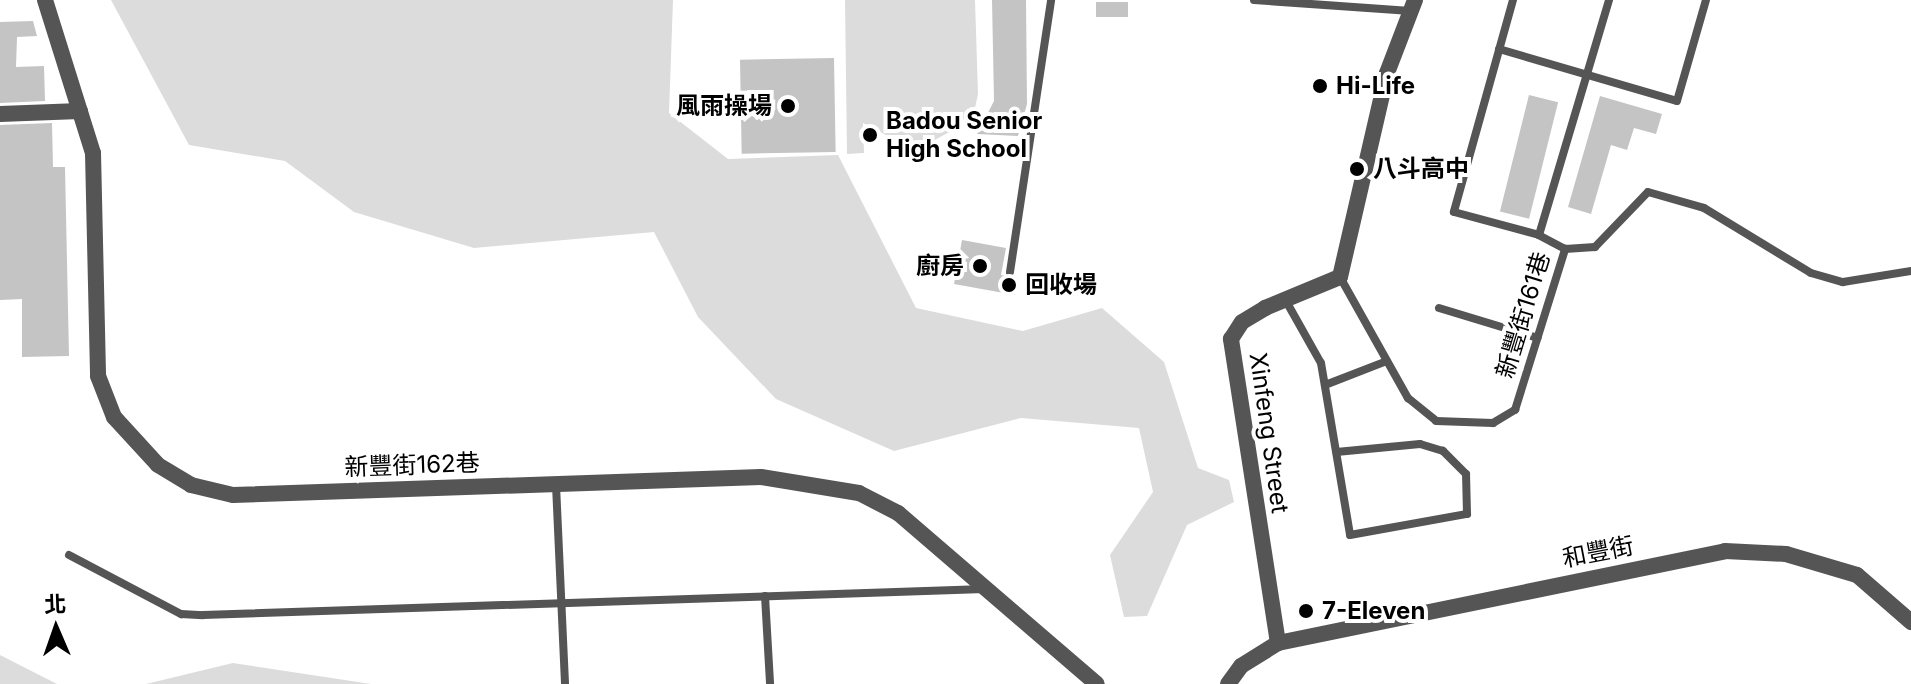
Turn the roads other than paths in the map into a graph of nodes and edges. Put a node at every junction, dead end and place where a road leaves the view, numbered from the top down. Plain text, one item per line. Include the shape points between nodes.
1 (45, 0) edge
2 (1051, 0) edge
3 (1254, 0) edge
4 (1513, 0) edge
5 (1609, 0) edge
6 (1706, 0) edge
7 (1413, 5) edge
8 (1499, 49) junction
9 (1588, 77) junction
10 (80, 111) junction
11 (0, 114) edge
12 (1539, 235) junction
13 (1565, 249) junction
14 (1911, 271) edge
15 (1010, 272) dead end
16 (1340, 277) junction
17 (1286, 301) junction
18 (1439, 308) dead end
19 (1538, 338) junction
20 (1387, 361) junction
21 (1325, 385) junction
22 (1336, 452) junction
23 (556, 484) junction
24 (69, 555) dead end
25 (985, 589) junction
26 (765, 596) junction
27 (562, 603) junction
28 (1911, 622) edge
29 (1278, 643) junction
30 (565, 684) edge
31 (770, 684) edge
32 (1097, 684) edge
33 (1228, 684) edge

1 - 10 street, 新豐街162巷
2 - 15 lane
3 - 7 lane
4 - 8 lane
5 - 9 lane, 新豐街161巷
6 - 9 lane via 1677,101
7 - 16 street via 1387,73
8 - 9 lane
8 - 12 lane via 1454,212
9 - 12 lane, 新豐街161巷
10 - 11 street
10 - 23 street, 新豐街162巷 via 93,153 98,376 114,417 158,465 191,485 233,495
12 - 13 lane, 新豐街161巷
13 - 14 lane via 1595,247 1648,192 1704,208 1811,273 1843,282
13 - 19 lane, 新豐街161巷
16 - 17 street, Xinfeng Street
16 - 20 lane, 新豐街161巷
17 - 21 lane via 1321,363
17 - 29 street, Xinfeng Street via 1242,322 1231,339
18 - 19 lane
19 - 20 lane, 新豐街161巷 via 1515,410 1493,423 1436,421 1408,398
20 - 21 lane
21 - 22 lane
22 - 22 lane via 1350,535 1467,514 1466,474 1443,451 1420,444
23 - 25 street, 新豐街162巷 via 761,477 859,493 898,513
23 - 27 lane
24 - 27 lane via 181,614
25 - 26 lane
25 - 32 street, 新豐街162巷
26 - 27 lane
26 - 31 lane
27 - 30 lane
28 - 29 street, 和豐街 via 1857,575 1813,559 1742,550
29 - 33 street via 1241,666

